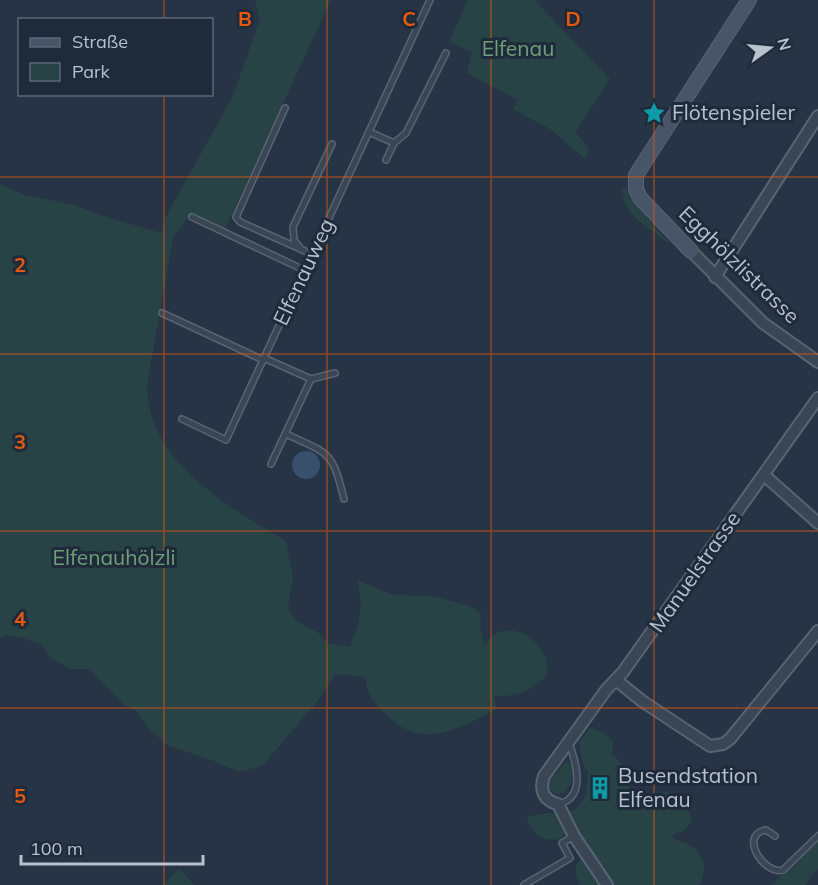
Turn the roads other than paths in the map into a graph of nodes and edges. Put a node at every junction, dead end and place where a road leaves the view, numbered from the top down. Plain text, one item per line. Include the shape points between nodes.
1 (430, 0) edge
2 (749, 0) edge
3 (446, 53) dead end
4 (285, 108) dead end
5 (818, 116) edge
6 (369, 132) junction
7 (394, 143) junction
8 (332, 144) dead end
9 (386, 160) dead end
10 (192, 217) dead end
11 (305, 251) junction
12 (691, 251) joint
13 (312, 254) junction
14 (304, 270) junction
15 (715, 276) junction
16 (162, 313) dead end
17 (264, 359) junction
18 (818, 362) edge
19 (335, 373) dead end
20 (311, 379) junction
21 (818, 398) edge
22 (182, 419) dead end
23 (286, 434) junction
24 (272, 464) dead end
25 (764, 475) junction
26 (344, 499) dead end
27 (818, 523) edge
28 (818, 631) edge
29 (616, 680) junction
30 (569, 742) junction
31 (558, 804) junction
32 (574, 836) junction
33 (775, 836) dead end
34 (818, 836) edge
35 (528, 884) edge
36 (607, 885) edge

1 - 6 lane, Elfenauweg
2 - 12 street, Egghölzlistrasse via 639,168 636,179 642,200
3 - 7 lane via 406,134
4 - 11 lane via 236,217
5 - 15 street
6 - 7 lane
6 - 13 lane, Elfenauweg
7 - 9 lane
8 - 11 lane via 293,227 295,242
10 - 14 lane
11 - 13 lane
12 - 15 street, Egghölzlistrasse
13 - 14 lane, Elfenauweg
14 - 17 lane, Elfenauweg
15 - 18 street, Egghölzlistrasse via 763,323
16 - 17 lane
17 - 20 lane
17 - 22 lane, Elfenauweg via 226,440
19 - 20 lane
20 - 23 lane
21 - 25 street, Manuelstrasse
23 - 24 lane
23 - 26 lane via 329,457
25 - 27 street
25 - 29 street, Manuelstrasse
28 - 29 street via 730,739 716,746 690,734
29 - 30 street, Manuelstrasse
30 - 31 lane via 576,764 576,788 570,799
30 - 31 street, Manuelstrasse via 542,782 546,798
31 - 32 street, Manuelstrasse
32 - 35 lane via 562,843 570,858
32 - 36 street, Manuelstrasse
33 - 34 lane via 760,831 753,842 754,850 777,872

